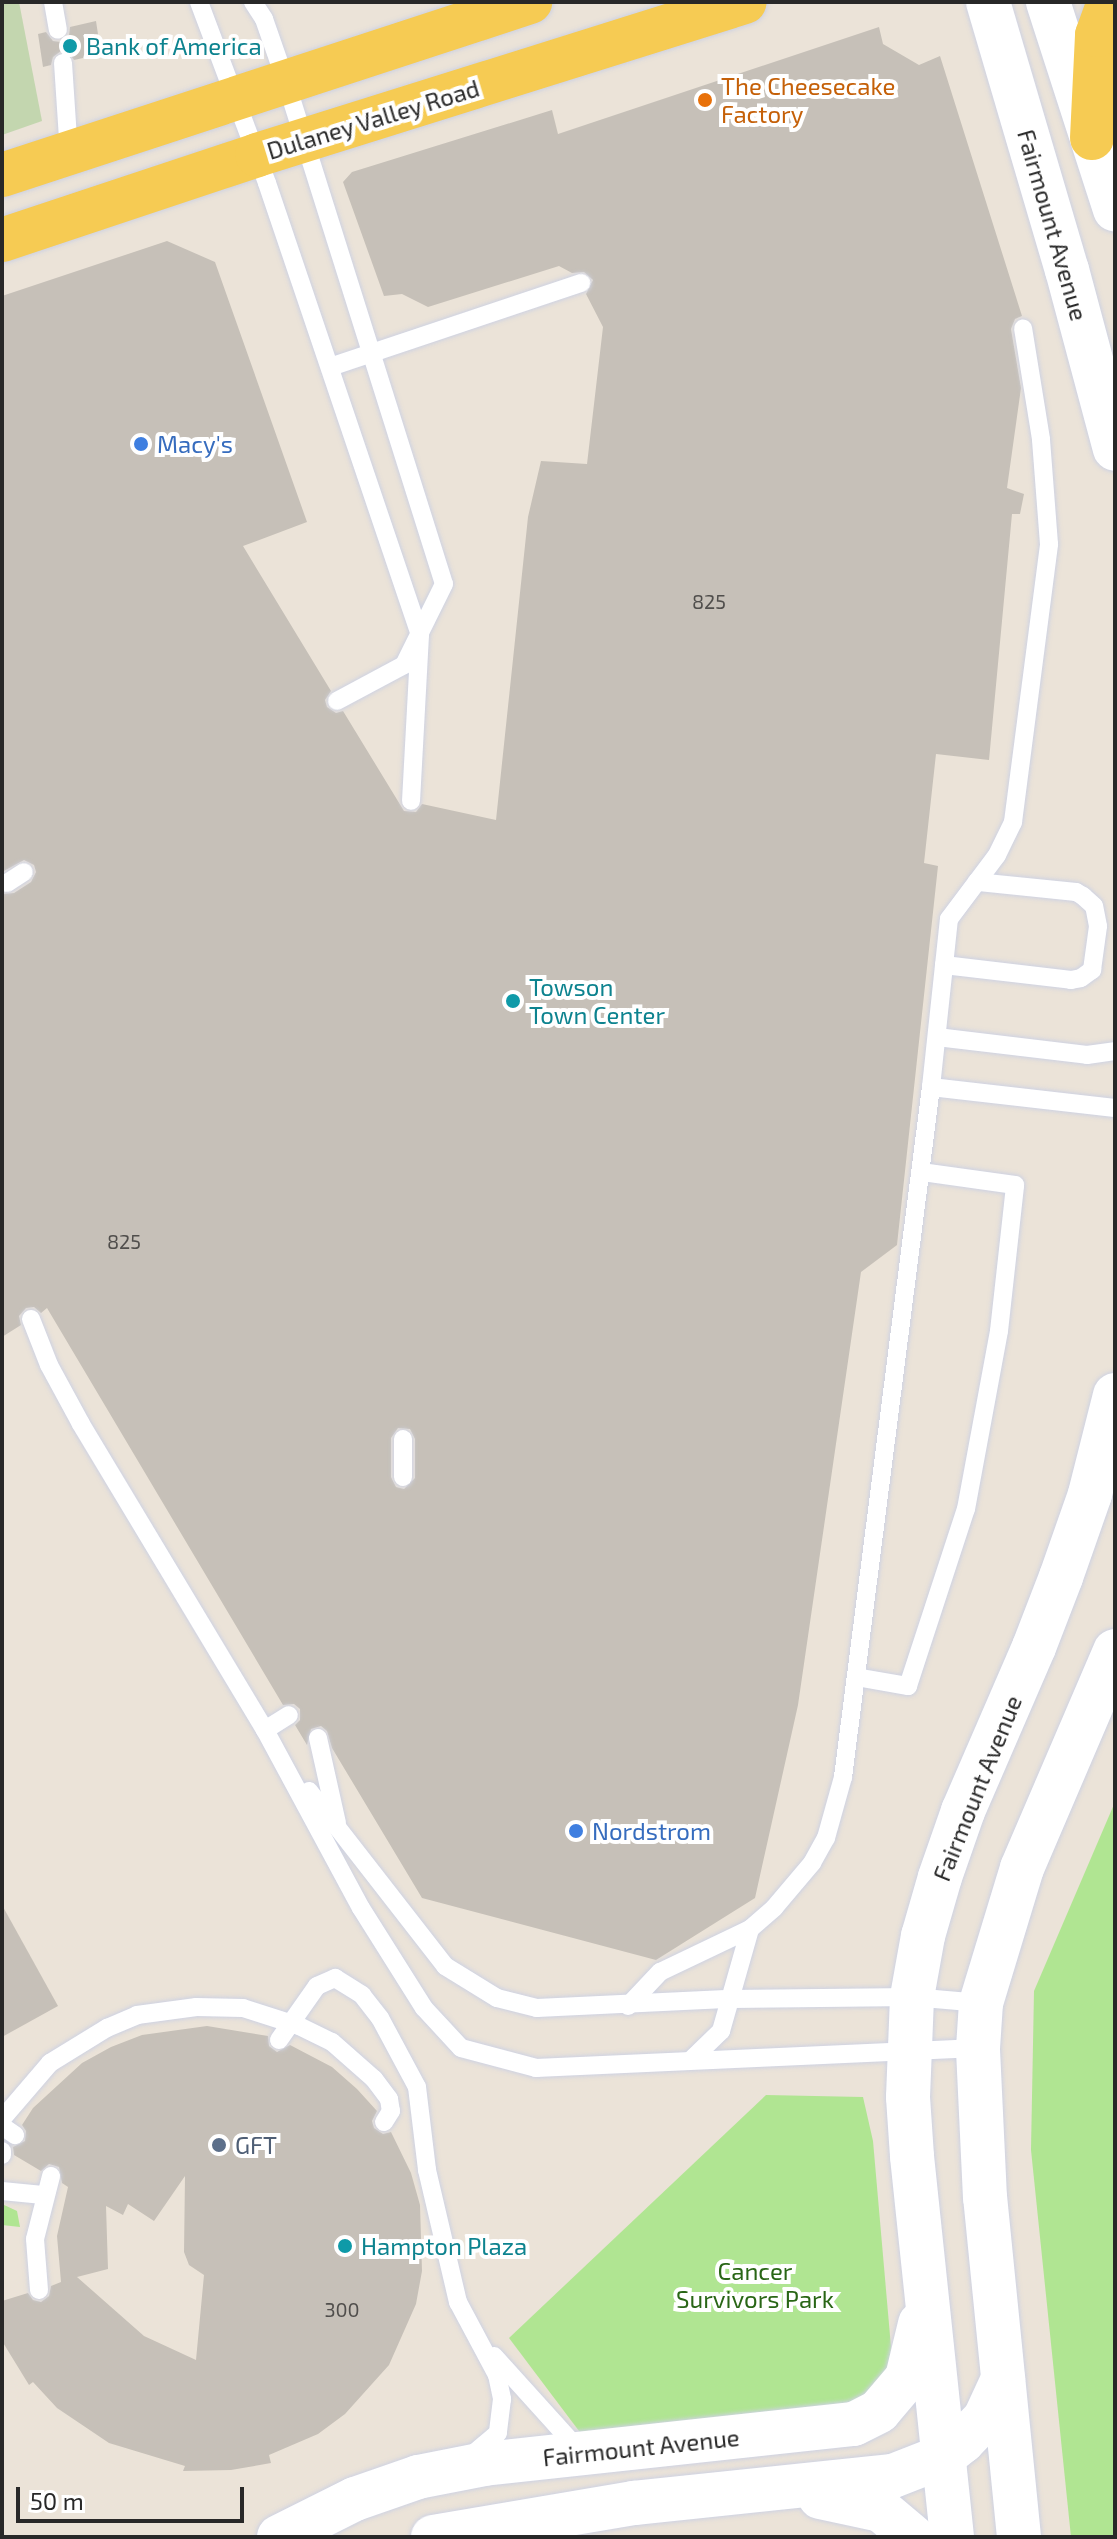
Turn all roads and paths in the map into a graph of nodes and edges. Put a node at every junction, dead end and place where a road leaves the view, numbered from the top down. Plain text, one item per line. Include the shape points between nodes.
1 (53, 2) edge
2 (199, 2) edge
3 (253, 2) edge
4 (530, 2) edge
5 (745, 2) edge
6 (988, 2) edge
7 (1048, 2) edge
8 (1109, 2) edge
9 (58, 30) dead end
10 (63, 63) dead end
11 (286, 82) junction
12 (236, 98) junction
13 (1092, 138) junction
14 (303, 140) junction
15 (69, 153) junction
16 (257, 155) junction
17 (2, 175) edge
18 (1115, 209) edge
19 (2, 240) edge
20 (581, 283) dead end
21 (1023, 328) dead end
22 (372, 353) junction
23 (330, 367) junction
24 (1115, 449) edge
25 (420, 635) junction
26 (337, 701) dead end
27 (411, 801) dead end
28 (24, 872) dead end
29 (977, 882) junction
30 (7, 883) dead end
31 (944, 965) junction
32 (937, 1037) junction
33 (1115, 1051) edge
34 (931, 1087) junction
35 (1115, 1108) edge
36 (921, 1172) junction
37 (31, 1319) dead end
38 (1115, 1395) edge
39 (403, 1439) dead end
40 (403, 1477) dead end
41 (1115, 1651) edge
42 (856, 1677) junction
43 (289, 1715) dead end
44 (265, 1730) junction
45 (318, 1738) dead end
46 (340, 1833) junction
47 (750, 1929) junction
48 (912, 1997) junction
49 (731, 1999) junction
50 (981, 2003) junction
51 (628, 2006) junction
52 (279, 2040) dead end
53 (978, 2048) junction
54 (909, 2051) junction
55 (691, 2060) junction
56 (2, 2119) edge
57 (384, 2122) dead end
58 (51, 2176) dead end
59 (2, 2191) edge
60 (43, 2195) junction
61 (39, 2290) dead end
62 (926, 2290) junction
63 (476, 2336) junction
64 (1003, 2379) junction
65 (581, 2453) junction
66 (944, 2456) junction
67 (418, 2477) junction
68 (770, 2488) junction
69 (279, 2537) edge
70 (433, 2537) edge
71 (913, 2537) edge
72 (952, 2537) edge
73 (1019, 2537) edge

1 - 9 lane
2 - 12 lane
3 - 11 lane
4 - 11 main road
5 - 14 main road, Dulaney Valley Road
6 - 24 main road, Fairmount Avenue
7 - 13 main road
8 - 13 main road via 1097,35
10 - 15 lane
11 - 12 main road
11 - 14 lane
12 - 15 main road
12 - 16 lane
13 - 18 main road
14 - 16 main road, Dulaney Valley Road
14 - 22 lane
15 - 17 main road
16 - 19 main road, Dulaney Valley Road
16 - 23 lane
20 - 22 lane
21 - 29 lane via 1041,439 1049,544 1013,822
22 - 23 lane
22 - 25 lane via 444,584
23 - 25 lane
25 - 26 lane via 404,665
25 - 27 lane
28 - 30 lane
29 - 31 lane via 949,919
29 - 31 lane via 1083,896 1094,906 1098,926 1092,970 1071,980
31 - 32 lane
32 - 33 lane via 1087,1055
32 - 34 lane
34 - 35 lane
34 - 36 lane
36 - 42 lane
36 - 42 lane via 1015,1185 999,1331 966,1509 908,1686
37 - 44 lane via 81,1424
38 - 48 main road, Fairmount Avenue via 1090,1494 1061,1577 940,1877
39 - 40 lane
41 - 50 main road via 1022,1868
42 - 47 lane via 843,1777 826,1838 796,1884
43 - 44 lane
44 - 46 lane
44 - 55 lane via 361,1908 424,2008 461,2048 536,2068
45 - 46 lane
46 - 51 lane via 445,1966 497,1998 537,2008
47 - 49 lane
47 - 51 lane via 660,1972
48 - 49 lane
48 - 50 lane
48 - 54 main road, Fairmount Avenue
49 - 51 lane
49 - 55 lane via 721,2031
50 - 53 main road
52 - 63 lane via 317,1986 335,1978 362,1995 380,2018 417,2087 437,2223 458,2302
53 - 54 lane
53 - 64 main road via 985,2198
54 - 55 lane
54 - 62 main road, Fairmount Avenue via 912,2156
56 - 57 lane via 50,2063 107,2028 137,2015 196,2007 243,2008 332,2042 389,2099 391,2111
58 - 60 lane
59 - 60 lane
60 - 61 lane via 35,2239
62 - 65 main road, Fairmount Avenue via 907,2378 879,2411 854,2424
62 - 66 main road, Fairmount Avenue
63 - 65 lane
63 - 67 lane via 497,2375 502,2399 498,2433 473,2455
64 - 66 main road via 985,2418
64 - 73 main road
65 - 67 main road, Fairmount Avenue
66 - 68 main road via 893,2476
66 - 72 main road, Fairmount Avenue
67 - 69 main road, Fairmount Avenue via 355,2499
68 - 70 main road via 602,2508
68 - 71 main road via 863,2503 881,2510

